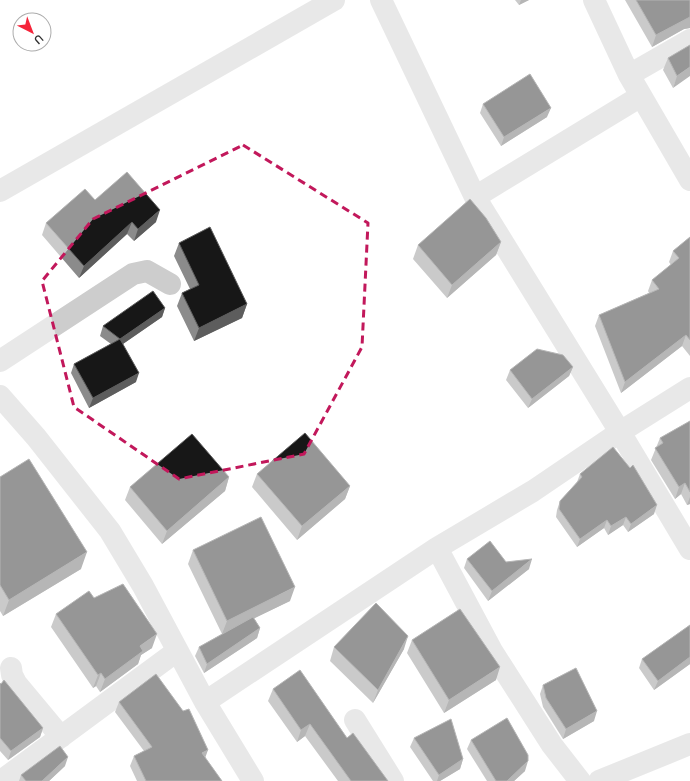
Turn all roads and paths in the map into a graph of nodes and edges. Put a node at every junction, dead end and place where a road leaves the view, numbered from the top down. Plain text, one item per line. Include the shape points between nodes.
1 (334, 0) edge
2 (381, 0) edge
3 (594, 0) edge
4 (690, 40) edge
5 (629, 75) junction
6 (641, 96) junction
7 (690, 180) edge
8 (0, 191) edge
9 (475, 197) junction
10 (170, 284) dead end
11 (0, 361) edge
12 (690, 388) edge
13 (0, 396) edge
14 (620, 432) junction
15 (437, 548) junction
16 (690, 549) edge
17 (177, 651) junction
18 (11, 668) dead end
19 (205, 702) junction
20 (355, 720) dead end
21 (61, 737) junction
22 (690, 744) edge
23 (1, 781) edge
24 (252, 781) edge
25 (393, 781) edge
26 (580, 781) edge
27 (599, 781) edge

1 - 8 street
2 - 9 street
3 - 5 street
4 - 5 street
5 - 6 street
6 - 7 street
6 - 9 street
9 - 14 street
10 - 11 street via 147,271 133,274
12 - 14 street
13 - 17 street via 36,437 110,532 143,586
14 - 15 street via 533,491
14 - 16 street
15 - 19 street
15 - 26 street via 492,651 552,745
17 - 19 street
17 - 21 street
18 - 21 street via 16,683
19 - 24 street
20 - 25 street
21 - 23 street
22 - 27 street

